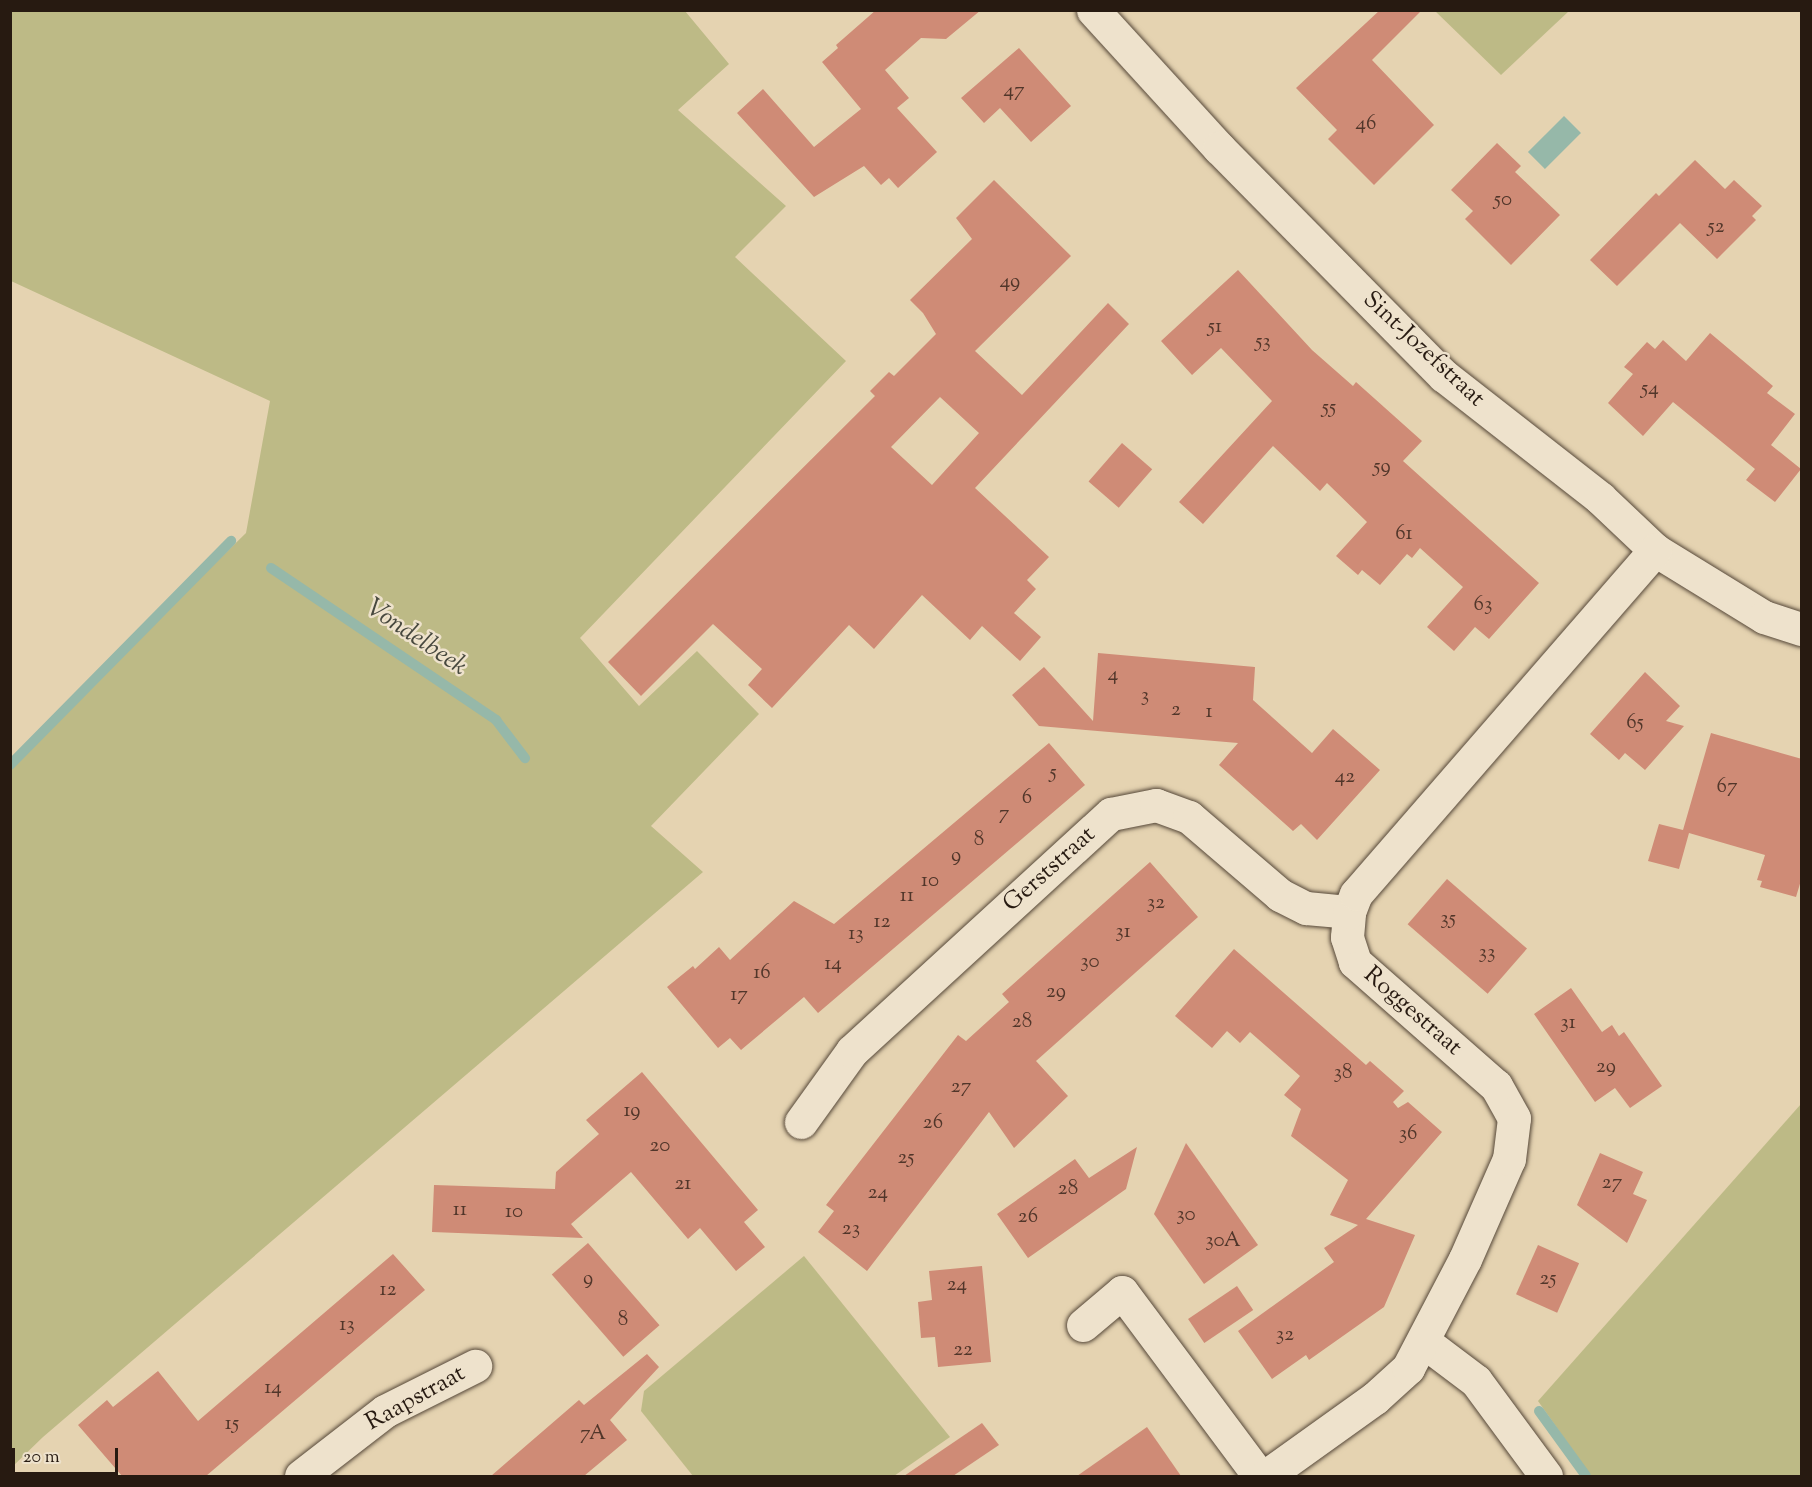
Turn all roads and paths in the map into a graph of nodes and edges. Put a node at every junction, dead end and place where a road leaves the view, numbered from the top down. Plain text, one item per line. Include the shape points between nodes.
1 (1093, 10) edge
2 (1655, 550) junction
3 (1802, 629) edge
4 (1349, 912) junction
5 (801, 1122) dead end
6 (1083, 1325) dead end
7 (1423, 1341) junction
8 (475, 1366) dead end
9 (301, 1476) edge
10 (1259, 1476) edge
11 (1266, 1476) edge
12 (1546, 1476) edge

1 - 2 street, Sint-Jozefstraat via 1219,148 1444,376 1600,498
2 - 3 street, Sint-Jozefstraat via 1764,617
2 - 4 street, Roggestraat via 1356,894
4 - 5 street, Gerststraat via 1306,908 1280,895 1189,818 1156,805 1111,814 852,1051
4 - 7 street, Roggestraat via 1347,937 1356,962 1496,1086 1514,1118 1509,1159
6 - 10 street via 1122,1292
7 - 11 street, Roggestraat via 1408,1368 1376,1398
7 - 12 street via 1476,1381
8 - 9 street, Raapstraat via 385,1411

